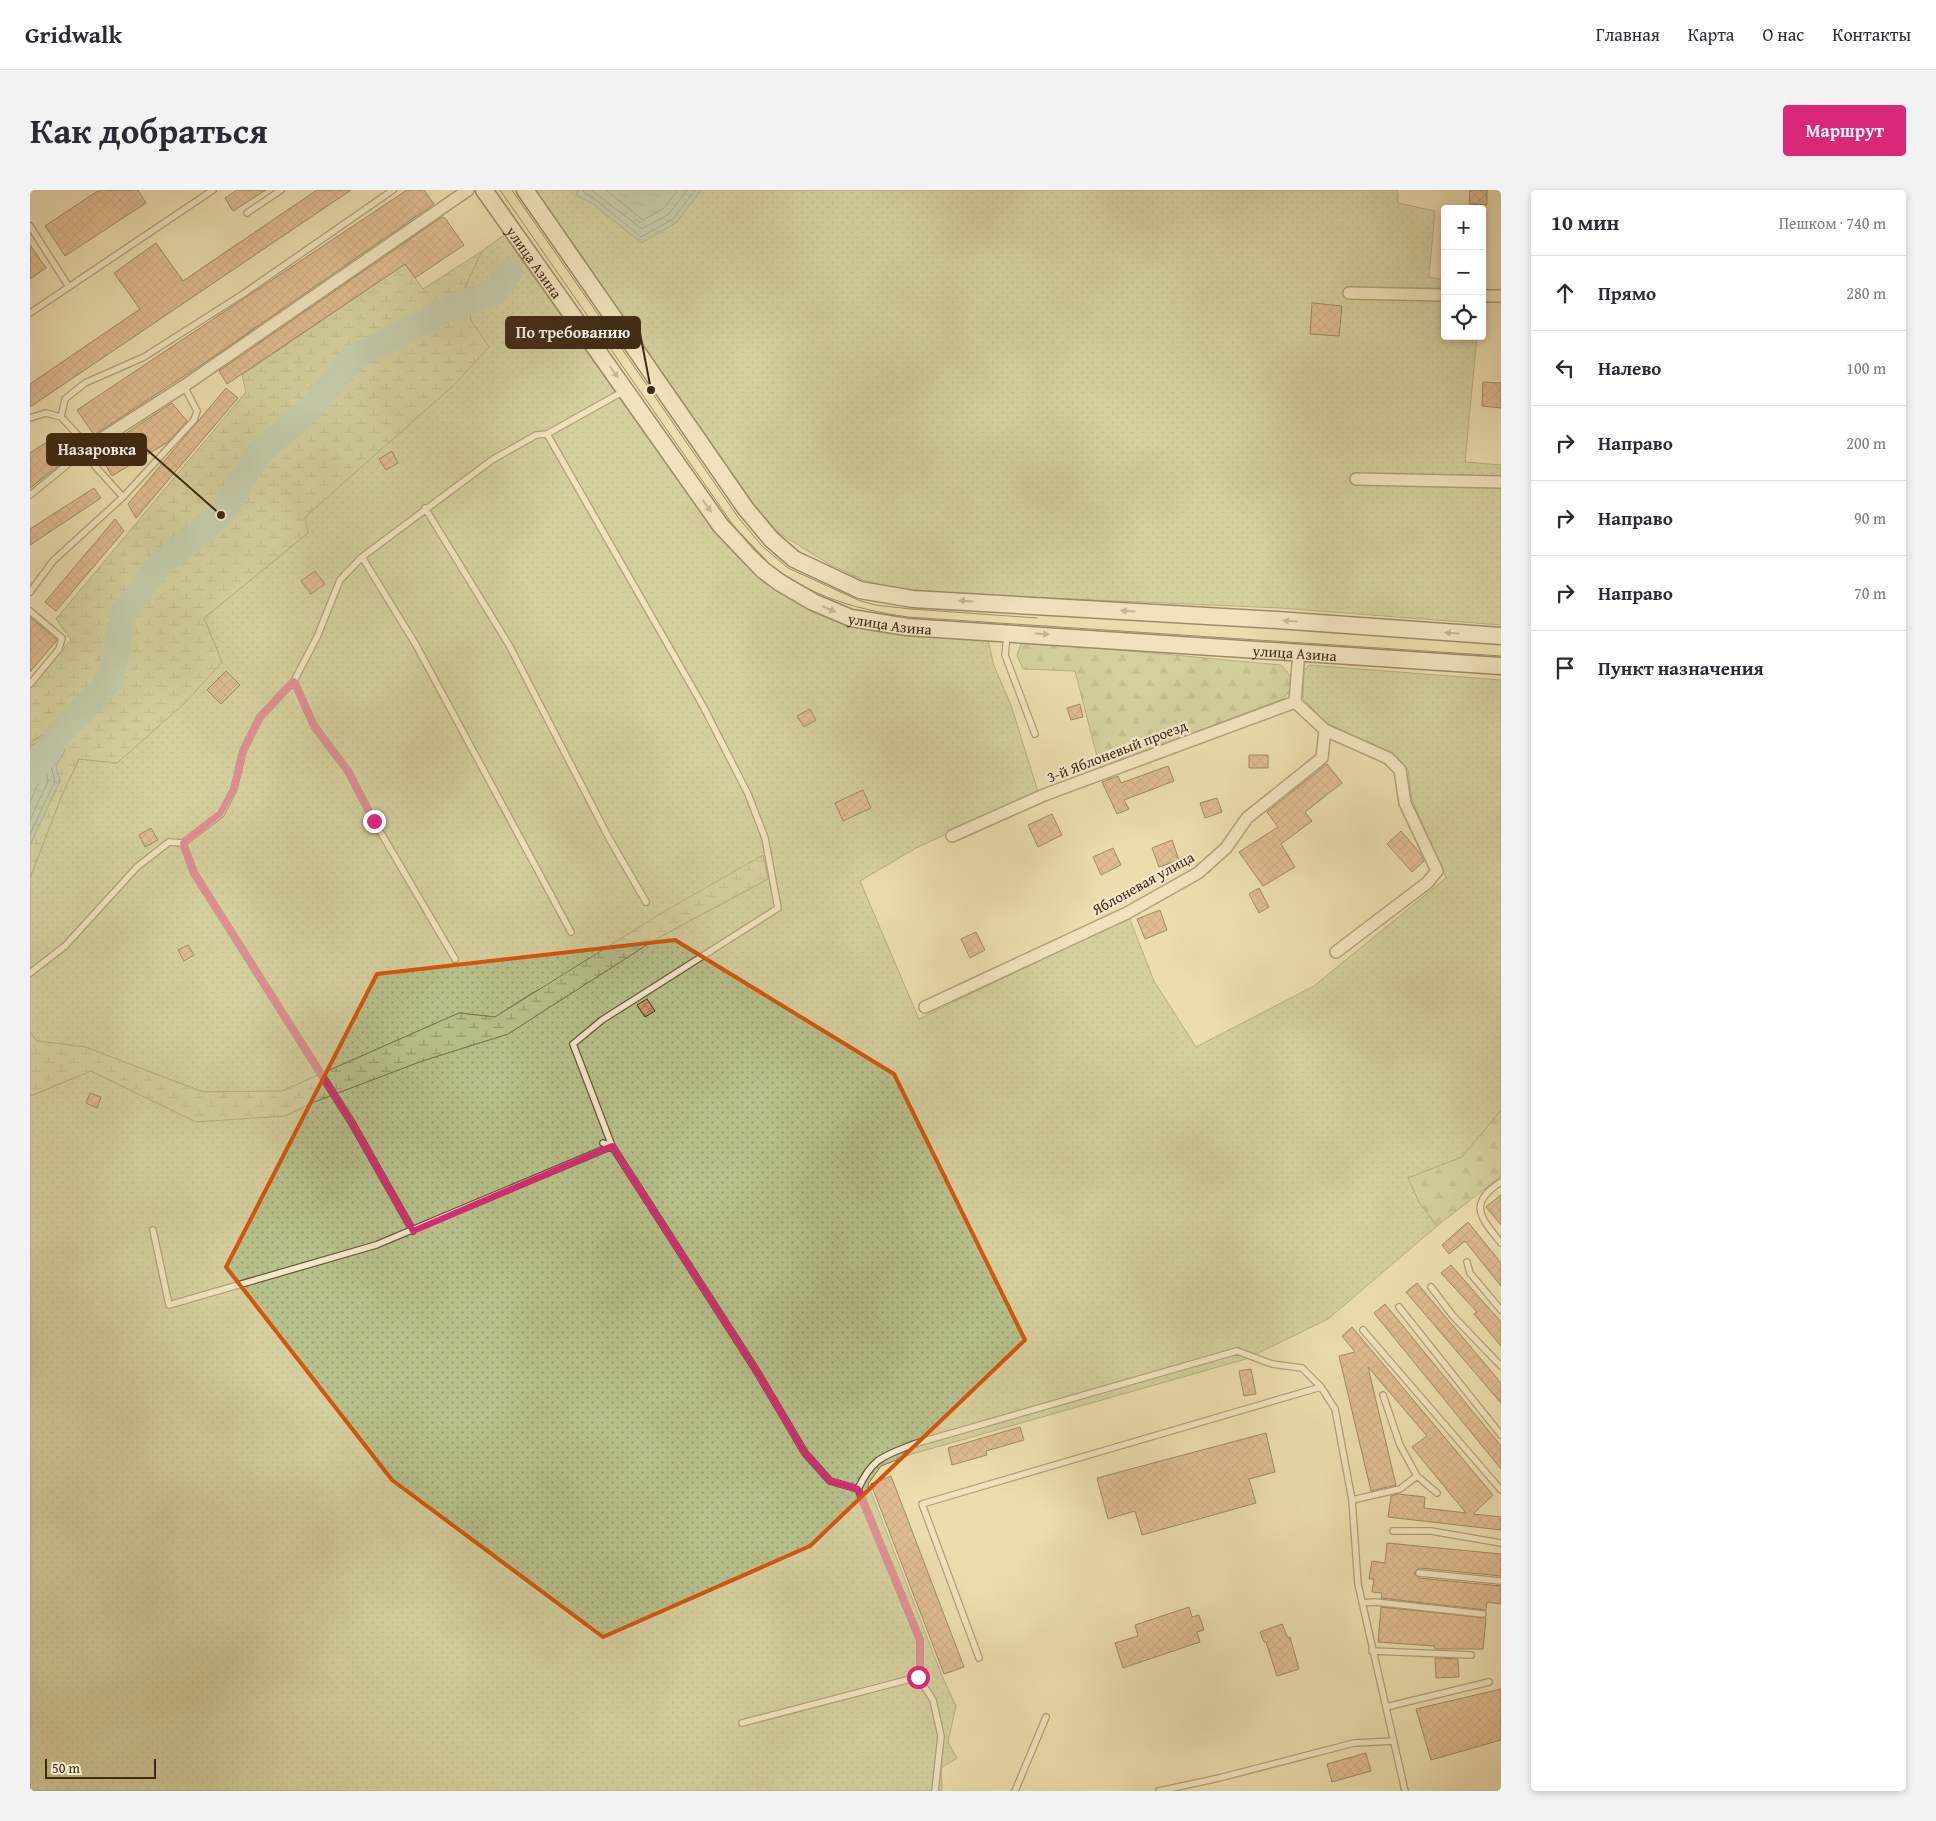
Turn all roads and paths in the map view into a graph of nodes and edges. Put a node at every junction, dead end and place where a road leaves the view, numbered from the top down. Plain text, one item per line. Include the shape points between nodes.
1 (213, 190) edge
2 (281, 190) edge
3 (393, 190) edge
4 (468, 190) edge
5 (484, 190) edge
6 (525, 190) edge
7 (246, 213) dead end
8 (30, 226) edge
9 (69, 286) junction
10 (1349, 293) dead end
11 (1441, 295) edge
12 (1486, 296) edge
13 (1501, 296) edge
14 (30, 313) edge
15 (184, 386) junction
16 (626, 390) junction
17 (61, 417) junction
18 (30, 418) edge
19 (547, 434) junction
20 (89, 447) junction
21 (1356, 479) dead end
22 (1501, 482) edge
23 (30, 495) edge
24 (124, 497) junction
25 (425, 508) junction
26 (362, 557) junction
27 (30, 592) edge
28 (30, 611) edge
29 (1007, 632) junction
30 (1501, 636) edge
31 (1299, 651) junction
32 (1501, 666) edge
33 (294, 681) junction
34 (30, 684) edge
35 (1295, 702) junction
36 (1324, 730) junction
37 (1035, 734) dead end
38 (952, 836) dead end
39 (183, 843) junction
40 (646, 902) dead end
41 (570, 932) dead end
42 (1336, 952) dead end
43 (456, 959) dead end
44 (30, 973) edge
45 (925, 1007) dead end
46 (603, 1142) dead end
47 (612, 1146) junction
48 (1501, 1182) edge
49 (153, 1230) dead end
50 (413, 1231) junction
51 (1501, 1242) edge
52 (1467, 1262) dead end
53 (1431, 1287) dead end
54 (1399, 1307) dead end
55 (1501, 1310) edge
56 (1363, 1330) dead end
57 (1501, 1366) edge
58 (1321, 1387) junction
59 (1383, 1395) dead end
60 (1501, 1435) edge
61 (1418, 1476) junction
62 (858, 1489) junction
63 (1501, 1490) edge
64 (1438, 1493) dead end
65 (1352, 1500) junction
66 (1393, 1531) dead end
67 (1501, 1543) edge
68 (1419, 1573) dead end
69 (1501, 1581) edge
70 (1362, 1603) junction
71 (1483, 1614) dead end
72 (1372, 1651) junction
73 (1471, 1655) dead end
74 (979, 1658) dead end
75 (918, 1677) junction
76 (1489, 1682) dead end
77 (1386, 1707) junction
78 (1046, 1718) dead end
79 (742, 1723) dead end
80 (1394, 1741) junction
81 (935, 1791) edge
82 (1015, 1791) edge
83 (1158, 1791) edge
84 (1405, 1791) edge

1 - 9 lane
2 - 7 lane
3 - 17 lane via 243,294 144,357 85,383 65,399
4 - 15 street
5 -> 16 street, улица Азина
30 -> 6 street, улица Азина via 913,599 860,590 826,575 794,559 770,539 746,509
8 - 9 lane
9 - 14 lane
10 - 11 street
12 - 13 street
15 - 20 street
15 - 24 lane via 198,411 194,420
16 - 19 lane
16 -> 29 street, улица Азина via 722,526 752,560 778,582 851,618 907,627
17 - 18 lane via 46,412
17 - 20 lane
19 - 25 lane via 536,435 492,460
19 - 47 lane via 702,706 748,794 765,838 778,908 602,1020 573,1044
20 - 23 lane
20 - 24 lane via 94,465
21 - 22 street
24 - 27 lane via 53,561
25 - 26 lane
25 - 40 lane via 510,645 610,840
26 - 33 lane via 340,580 317,637
26 - 41 lane via 416,645
28 - 34 lane via 62,638 59,649
29 -> 31 street, улица Азина
29 - 37 lane via 1005,654
31 - 32 street, улица Азина
31 - 35 street
33 - 39 lane via 260,717 243,751 234,789 220,814
33 - 43 lane via 314,726 348,771
35 - 36 street
35 - 38 street, 3-й Яблоневый проезд via 1044,795
36 - 42 street via 1388,758 1400,770 1405,803 1437,871 1427,883
36 - 45 street, Яблоневая улица via 1322,758 1247,818 1226,848 1198,873 1127,913
39 - 44 lane via 169,842 137,867 65,946
39 - 50 lane via 194,873 352,1123
46 - 47 lane
47 - 50 lane
47 - 62 lane via 756,1370 805,1453 830,1481
48 - 51 lane via 1492,1187 1480,1205 1480,1217
49 - 50 lane via 170,1305 376,1245
52 - 55 lane via 1470,1274
53 - 57 lane via 1453,1316
54 - 60 lane
56 - 63 lane
58 - 62 lane via 1302,1368 1272,1364 1237,1351 914,1444 879,1458 864,1475
58 - 65 lane via 1335,1409
58 - 74 lane via 922,1504
59 - 61 lane via 1400,1445
61 - 64 lane
61 - 65 lane via 1400,1489
62 - 75 lane via 920,1640
65 - 70 lane
66 - 67 lane via 1431,1531
68 - 69 lane
70 - 71 lane
70 - 72 lane
72 - 73 lane
72 - 77 lane
75 - 79 lane
75 - 81 lane via 934,1700 941,1736
76 - 77 lane
77 - 80 lane
78 - 82 lane
80 - 83 lane via 1354,1743
80 - 84 lane

